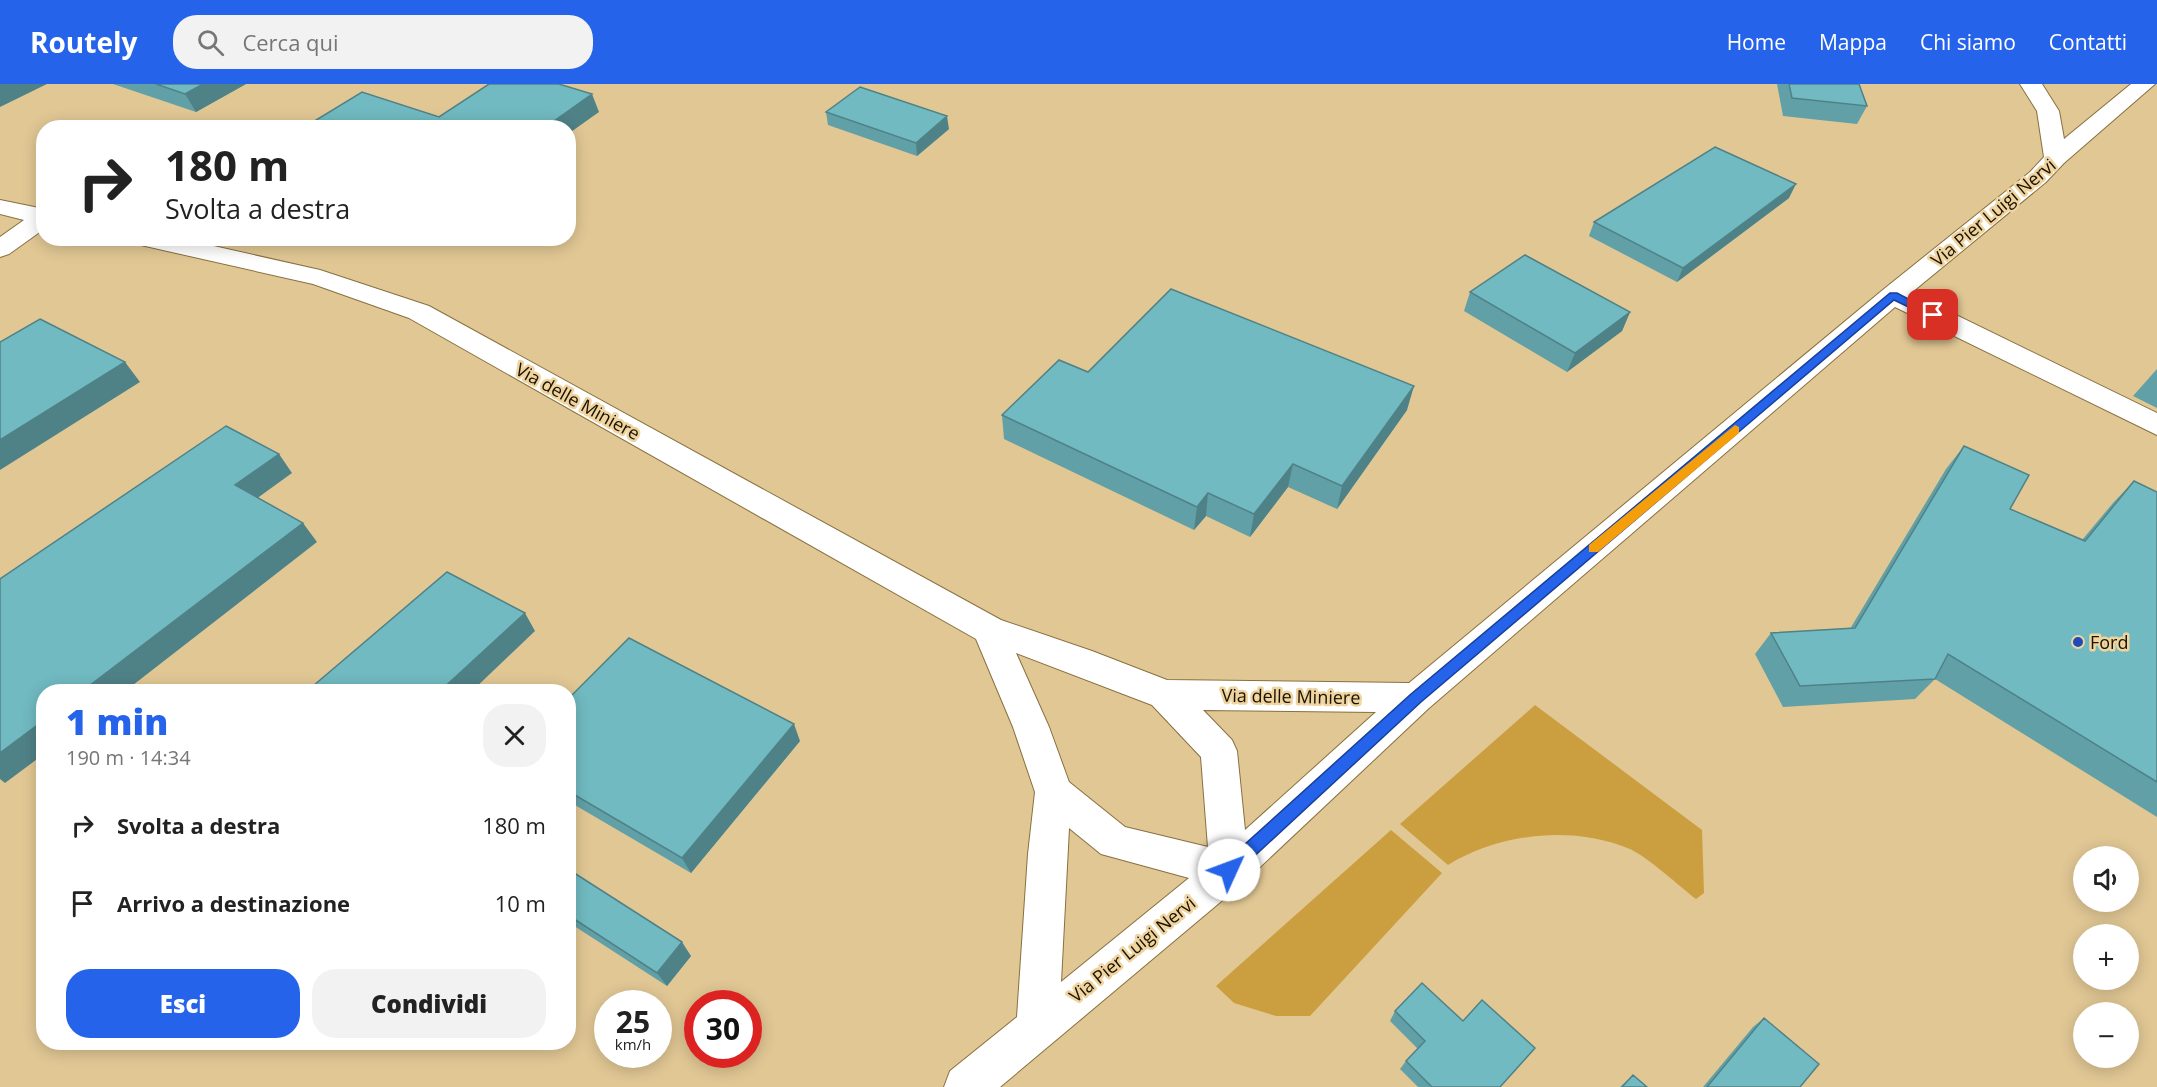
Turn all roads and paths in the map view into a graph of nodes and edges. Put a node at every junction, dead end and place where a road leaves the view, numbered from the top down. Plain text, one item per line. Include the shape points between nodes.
1 (2031, 84) edge
2 (2134, 85) edge
3 (2056, 158) junction
4 (0, 207) edge
5 (36, 215) edge
6 (36, 223) edge
7 (176, 246) edge
8 (0, 249) edge
9 (1893, 295) junction
10 (2157, 425) edge
11 (989, 630) junction
12 (1166, 694) junction
13 (1416, 698) junction
14 (1054, 792) junction
15 (1229, 870) junction
16 (1038, 1025) junction
17 (966, 1087) edge

1 - 3 street via 2048,111
2 - 3 street, Via Pier Luigi Nervi
3 - 9 street, Via Pier Luigi Nervi
4 - 5 street
6 - 8 street
7 - 11 street, Via delle Miniere via 320,279 419,312
9 - 10 street
9 - 13 street, Via Pier Luigi Nervi
11 - 12 street, Via delle Miniere
11 - 14 street
12 - 13 street, Via delle Miniere
12 - 15 street, Via delle Miniere via 1219,751
13 - 15 street, Via Pier Luigi Nervi
14 - 15 street via 1115,842
14 - 16 street
15 - 16 street, Via Pier Luigi Nervi
16 - 17 street, Via Pier Luigi Nervi

